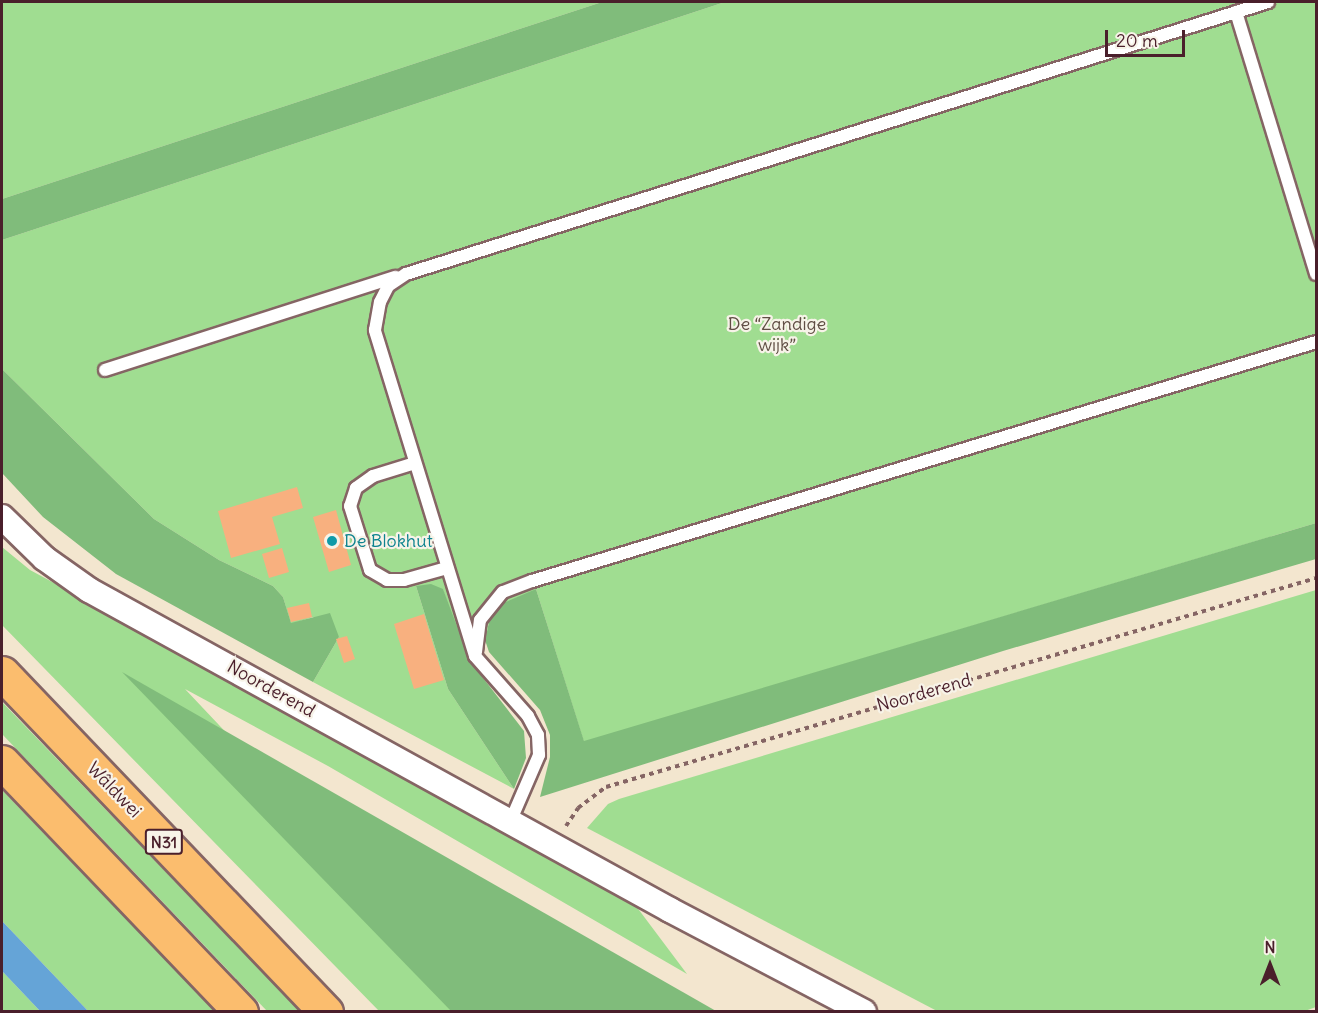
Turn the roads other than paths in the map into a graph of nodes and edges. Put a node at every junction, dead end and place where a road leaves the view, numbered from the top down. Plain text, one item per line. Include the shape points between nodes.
1 (1268, 2) edge
2 (1236, 12) junction
3 (406, 274) junction
4 (1317, 274) edge
5 (1317, 342) edge
6 (105, 369) dead end
7 (415, 463) junction
8 (2, 517) edge
9 (447, 568) junction
10 (475, 656) junction
11 (2, 673) edge
12 (2, 762) edge
13 (511, 820) junction
14 (241, 1011) edge
15 (326, 1011) edge
16 (864, 1011) edge

1 - 2 lane
2 - 3 lane
2 - 4 lane
3 - 6 lane
3 - 7 lane via 388,286 380,302 375,330
5 - 10 lane via 502,592 480,620
7 - 9 lane
7 - 9 lane via 373,476 356,488 350,506 370,570 387,580 404,580
8 - 13 street, Noorderend via 44,558 89,590
9 - 10 lane
10 - 13 lane via 528,716 538,735 539,755
11 - 15 highway, Wâldwei / N31
12 - 14 highway
13 - 16 street, Noorderend via 670,910

